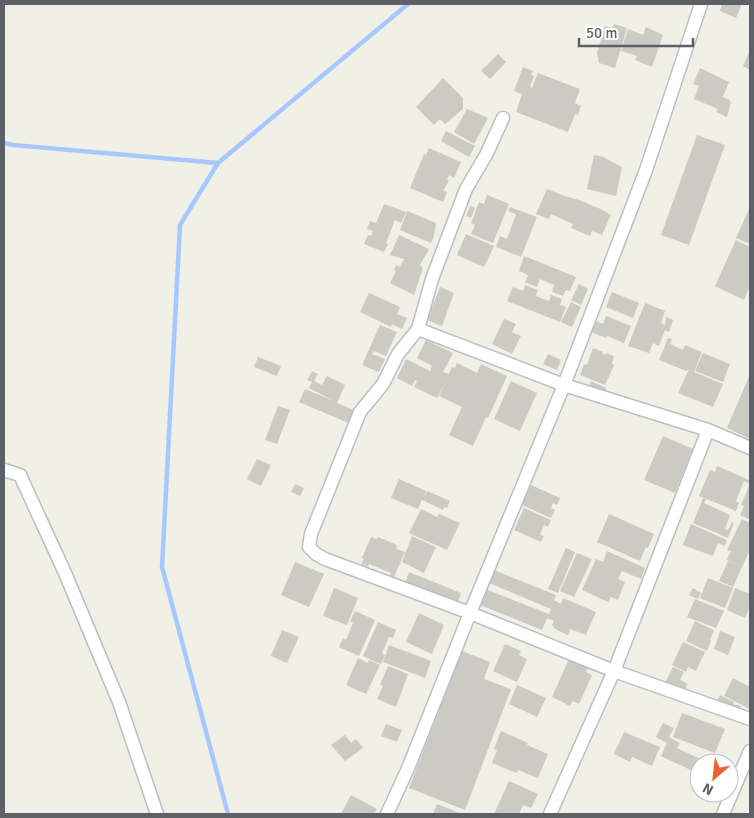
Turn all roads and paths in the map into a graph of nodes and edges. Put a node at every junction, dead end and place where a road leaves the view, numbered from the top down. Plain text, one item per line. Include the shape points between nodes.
1 (701, 4) edge
2 (504, 118) dead end
3 (418, 329) junction
4 (564, 386) junction
5 (708, 430) junction
6 (750, 448) edge
7 (4, 470) edge
8 (470, 612) junction
9 (614, 671) junction
10 (750, 719) edge
11 (750, 751) edge
12 (157, 814) edge
13 (387, 814) edge
14 (550, 814) edge
15 (723, 814) edge

1 - 4 street via 646,170
2 - 3 street via 466,189 432,279
3 - 4 street
3 - 8 street via 398,354 383,384 360,412 311,534 309,547 324,559
4 - 5 street
4 - 8 street
5 - 6 street
5 - 9 street
7 - 12 street via 20,475 65,573 119,702
8 - 9 street
8 - 13 street
9 - 10 street
9 - 14 street
11 - 15 street

